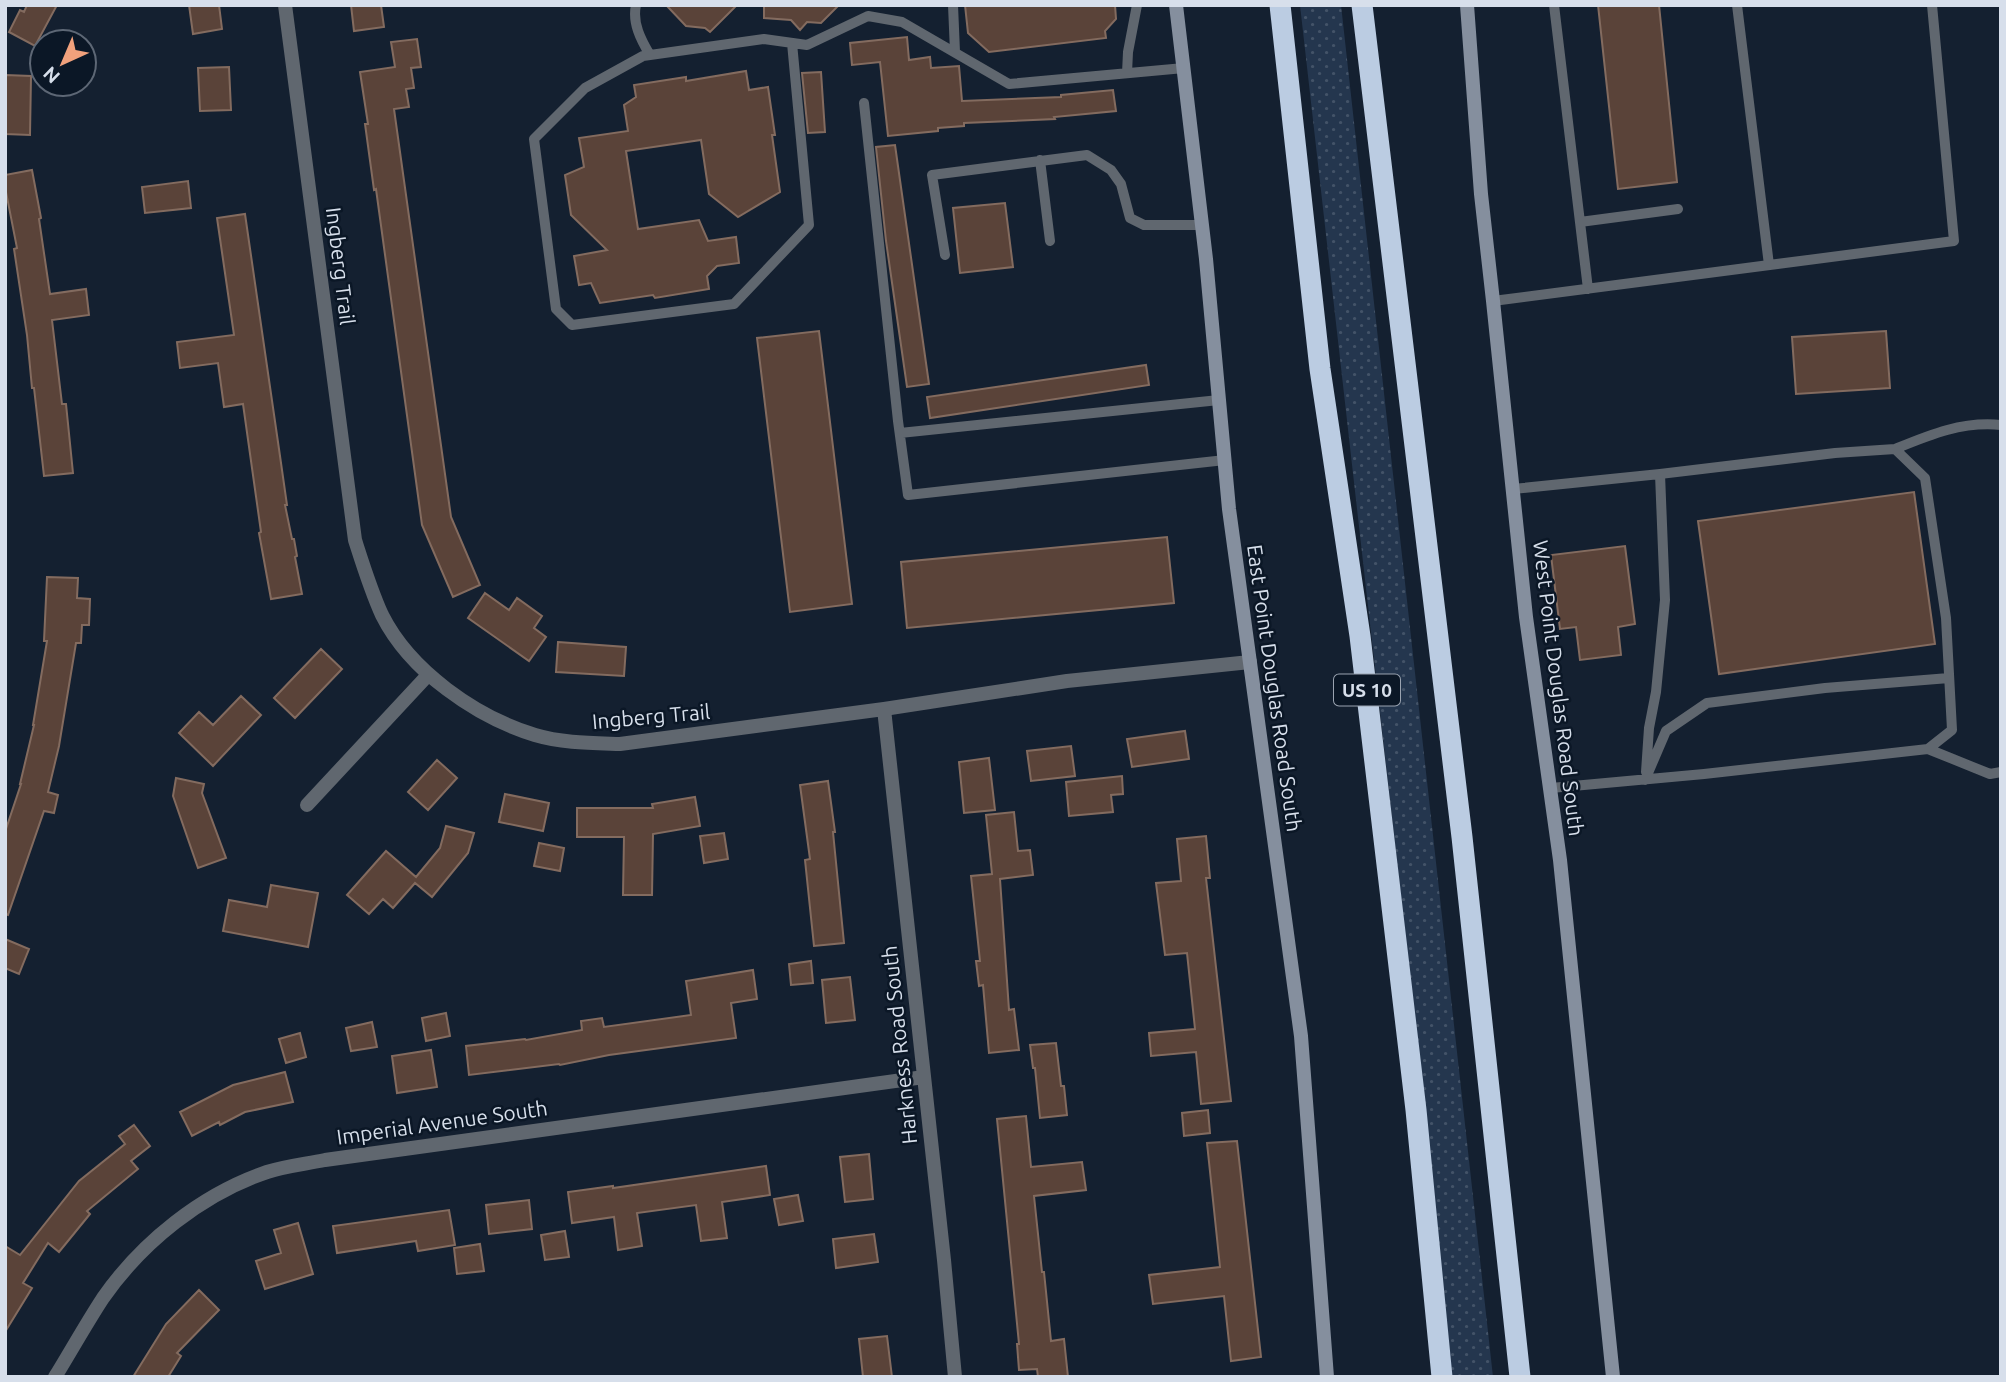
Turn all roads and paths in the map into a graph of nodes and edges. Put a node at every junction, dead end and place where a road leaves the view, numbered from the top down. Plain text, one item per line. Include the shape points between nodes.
1 (285, 5) edge
2 (636, 5) edge
3 (953, 5) edge
4 (1137, 5) edge
5 (1177, 5) edge
6 (1280, 5) edge
7 (1362, 5) edge
8 (1554, 5) edge
9 (1737, 5) edge
10 (1932, 5) edge
11 (1470, 6) edge
12 (869, 11) edge
13 (792, 43) junction
14 (955, 52) junction
15 (650, 55) junction
16 (1184, 68) junction
17 (1127, 73) junction
18 (864, 103) dead end
19 (1040, 160) junction
20 (1678, 209) dead end
21 (1580, 222) junction
22 (1202, 225) junction
23 (1050, 241) dead end
24 (945, 255) dead end
25 (1769, 265) junction
26 (1588, 289) junction
27 (1493, 301) junction
28 (1219, 400) junction
29 (2001, 425) edge
30 (900, 433) junction
31 (1895, 449) junction
32 (1224, 460) junction
33 (1660, 474) junction
34 (1513, 489) junction
35 (1250, 662) junction
36 (428, 675) junction
37 (1949, 678) junction
38 (884, 709) junction
39 (1928, 750) junction
40 (2001, 772) edge
41 (1645, 780) junction
42 (1550, 788) junction
43 (307, 805) dead end
44 (924, 1077) junction
45 (55, 1377) edge
46 (955, 1377) edge
47 (1327, 1377) edge
48 (1442, 1377) edge
49 (1520, 1377) edge
50 (1613, 1377) edge

1 - 36 street, Ingberg Trail via 355,540 383,617
2 - 15 lane via 639,37
3 - 14 lane
4 - 17 lane
5 - 16 street, East Point Douglas Road South
6 - 48 highway, US 10 via 1320,369 1360,636 1416,1110
7 - 49 highway via 1463,850
8 - 21 lane
9 - 25 lane
10 - 25 lane via 1954,241
11 - 27 street, West Point Douglas Road South via 1481,194
12 - 13 lane via 807,45
12 - 14 lane via 902,22
13 - 15 lane via 764,39
13 - 15 lane via 809,225 734,304 572,325 556,309 534,139 585,88
14 - 17 lane via 1009,84
16 - 17 lane
16 - 22 street, East Point Douglas Road South
18 - 30 lane
19 - 22 lane via 1087,155 1111,170 1121,184 1130,218 1144,225
19 - 23 lane
19 - 24 lane via 932,175
20 - 21 lane
21 - 26 lane
22 - 28 street, East Point Douglas Road South
25 - 26 lane
26 - 27 lane
27 - 34 street, West Point Douglas Road South
28 - 30 lane
28 - 32 street, East Point Douglas Road South
29 - 31 lane via 1938,431
30 - 32 lane via 908,495
31 - 33 lane
31 - 37 lane via 1925,478 1946,618
32 - 35 street, East Point Douglas Road South
33 - 34 lane
33 - 41 lane via 1665,600
34 - 42 street, West Point Douglas Road South
35 - 38 street, Ingberg Trail via 1067,681
35 - 47 street, East Point Douglas Road South via 1301,1036
36 - 38 street, Ingberg Trail via 492,717 535,735 579,743 620,744
36 - 43 street
37 - 39 lane via 1952,730
37 - 41 lane via 1707,703 1665,732
38 - 44 street, Harkness Road South
39 - 40 lane via 1990,774
39 - 41 lane
41 - 42 lane
42 - 50 street, West Point Douglas Road South
44 - 45 street, Imperial Avenue South via 325,1160 267,1172 221,1192 153,1241 103,1298
44 - 46 street, Harkness Road South

